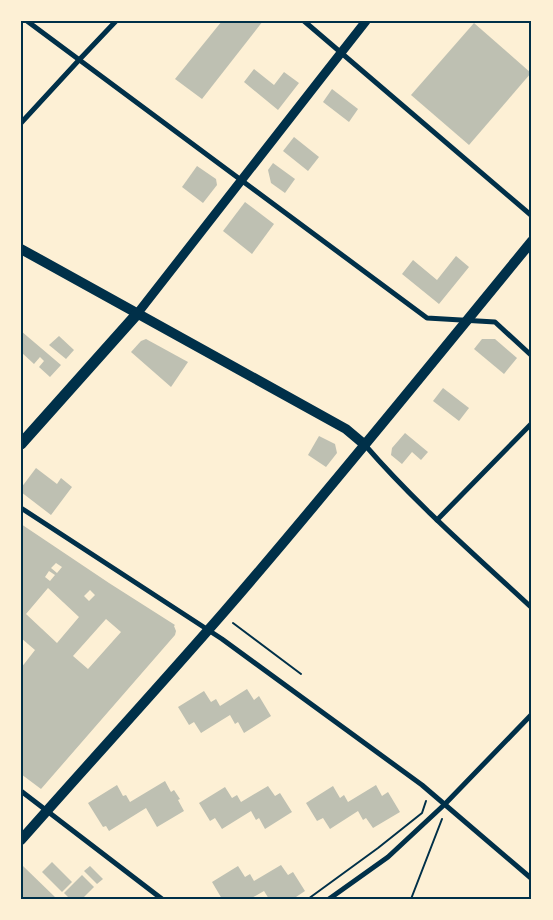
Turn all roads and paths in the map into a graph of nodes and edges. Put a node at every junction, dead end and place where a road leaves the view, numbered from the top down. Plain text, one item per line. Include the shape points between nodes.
1 (27, 21) edge
2 (116, 21) edge
3 (304, 21) edge
4 (366, 21) edge
5 (341, 52) junction
6 (78, 60) junction
7 (21, 123) edge
8 (241, 180) junction
9 (532, 216) edge
10 (532, 241) edge
11 (21, 249) edge
12 (137, 314) junction
13 (467, 320) junction
14 (532, 356) edge
15 (532, 423) edge
16 (21, 444) edge
17 (365, 445) junction
18 (21, 508) edge
19 (437, 520) junction
20 (532, 608) edge
21 (233, 623) dead end
22 (208, 629) junction
23 (301, 674) dead end
24 (532, 714) edge
25 (21, 791) edge
26 (426, 801) dead end
27 (445, 804) junction
28 (47, 811) junction
29 (436, 822) dead end
30 (21, 840) edge
31 (532, 879) edge
32 (162, 899) edge
33 (308, 899) edge
34 (329, 899) edge
35 (411, 899) edge

1 - 6 street
2 - 6 street
3 - 5 street
4 - 5 street
5 - 8 street
5 - 9 street
6 - 7 street
6 - 8 street
8 - 12 street
8 - 13 street via 427,318
10 - 13 main road
11 - 12 main road
12 - 16 main road
12 - 17 main road via 346,429
13 - 14 street via 495,322
13 - 17 main road
15 - 19 street
17 - 19 street
17 - 22 main road
18 - 22 street
19 - 20 street
21 - 23 path
22 - 27 street
22 - 28 main road
24 - 27 street
25 - 28 street
26 - 33 path via 422,813
27 - 31 street
27 - 34 street via 388,857
28 - 30 main road
28 - 32 street
29 - 35 path via 443,816

